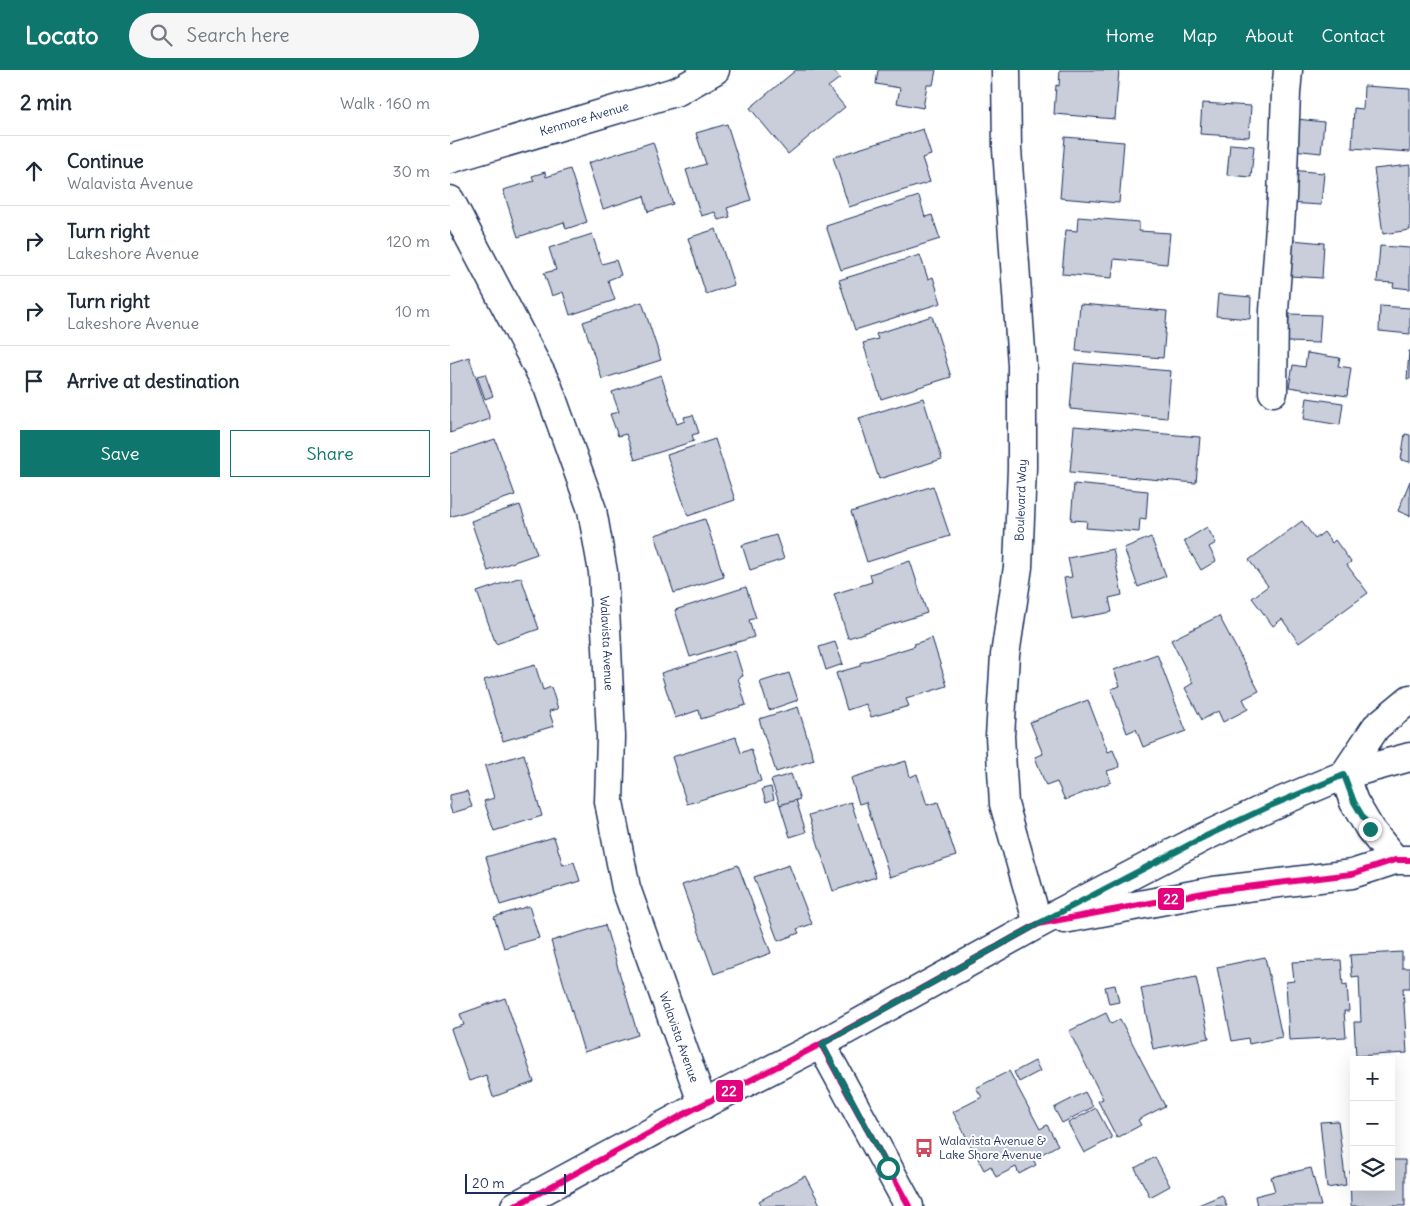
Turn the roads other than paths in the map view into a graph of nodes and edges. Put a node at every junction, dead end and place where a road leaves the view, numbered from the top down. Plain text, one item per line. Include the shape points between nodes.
1 (716, 70) edge
2 (1006, 70) edge
3 (1288, 70) edge
4 (450, 159) edge
5 (450, 200) edge
6 (1273, 392) dead end
7 (1410, 699) edge
8 (1410, 757) edge
9 (1344, 775) junction
10 (1402, 860) edge
11 (1038, 924) junction
12 (822, 1044) junction
13 (703, 1105) junction
14 (515, 1206) edge
15 (909, 1206) edge

1 - 4 street, Kenmore Avenue via 678,90
2 - 11 street, Boulevard Way via 1007,148 1022,365 1022,468 1018,567 1005,655 1000,736 1004,804
3 - 6 street via 1274,311
5 - 13 street, Walavista Avenue via 548,387 592,510 603,572 608,648 609,802 626,888
7 - 9 street via 1376,726
8 - 9 street
9 - 10 street via 1354,802 1370,829
9 - 11 street via 1204,837
10 - 11 street via 1352,874 1214,891
11 - 12 street
12 - 13 street
12 - 15 street
13 - 14 street

